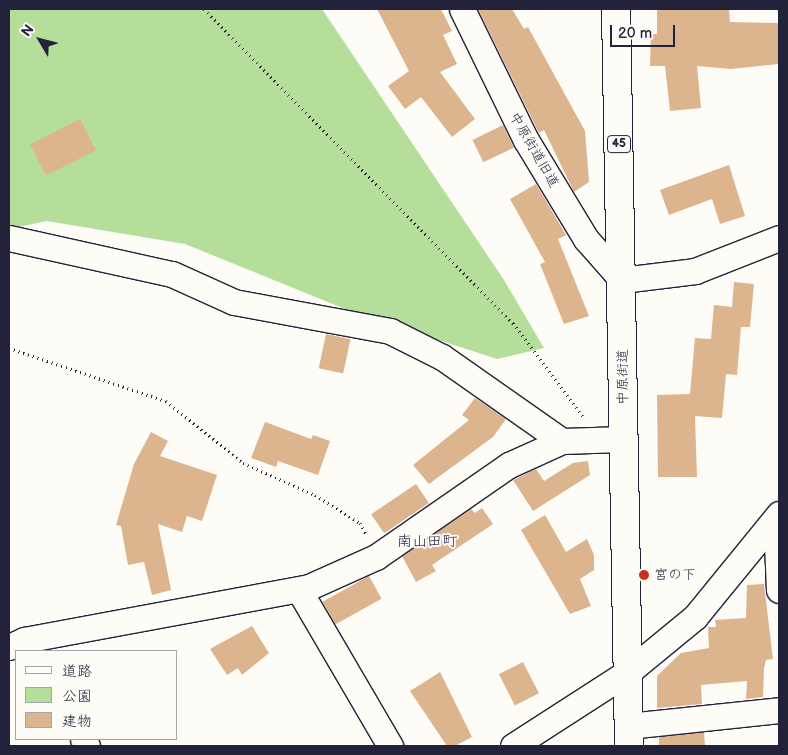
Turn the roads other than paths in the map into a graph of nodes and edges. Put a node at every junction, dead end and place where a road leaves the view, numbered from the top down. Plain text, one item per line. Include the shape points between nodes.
1 (462, 9) edge
2 (616, 9) edge
3 (9, 238) edge
4 (779, 238) edge
5 (622, 280) junction
6 (623, 439) junction
7 (562, 441) junction
8 (777, 516) edge
9 (299, 590) junction
10 (779, 590) edge
11 (17, 643) edge
12 (628, 672) junction
13 (779, 710) edge
14 (629, 736) edge
15 (390, 746) edge
16 (513, 746) edge

1 - 5 street, 中原街道旧道 via 531,148 586,239
2 - 5 main road, 中原街道 / 45
3 - 7 street via 172,274 234,302 390,331 442,357
4 - 5 street via 695,271
5 - 6 main road, 中原街道 / 45
6 - 7 street via 596,436
6 - 12 main road, 中原街道 / 45
7 - 9 street via 509,465 376,557
8 - 10 street
8 - 12 street via 695,617
9 - 11 street
9 - 15 street
12 - 14 main road, 中原街道 / 45
12 - 16 street
13 - 14 street

